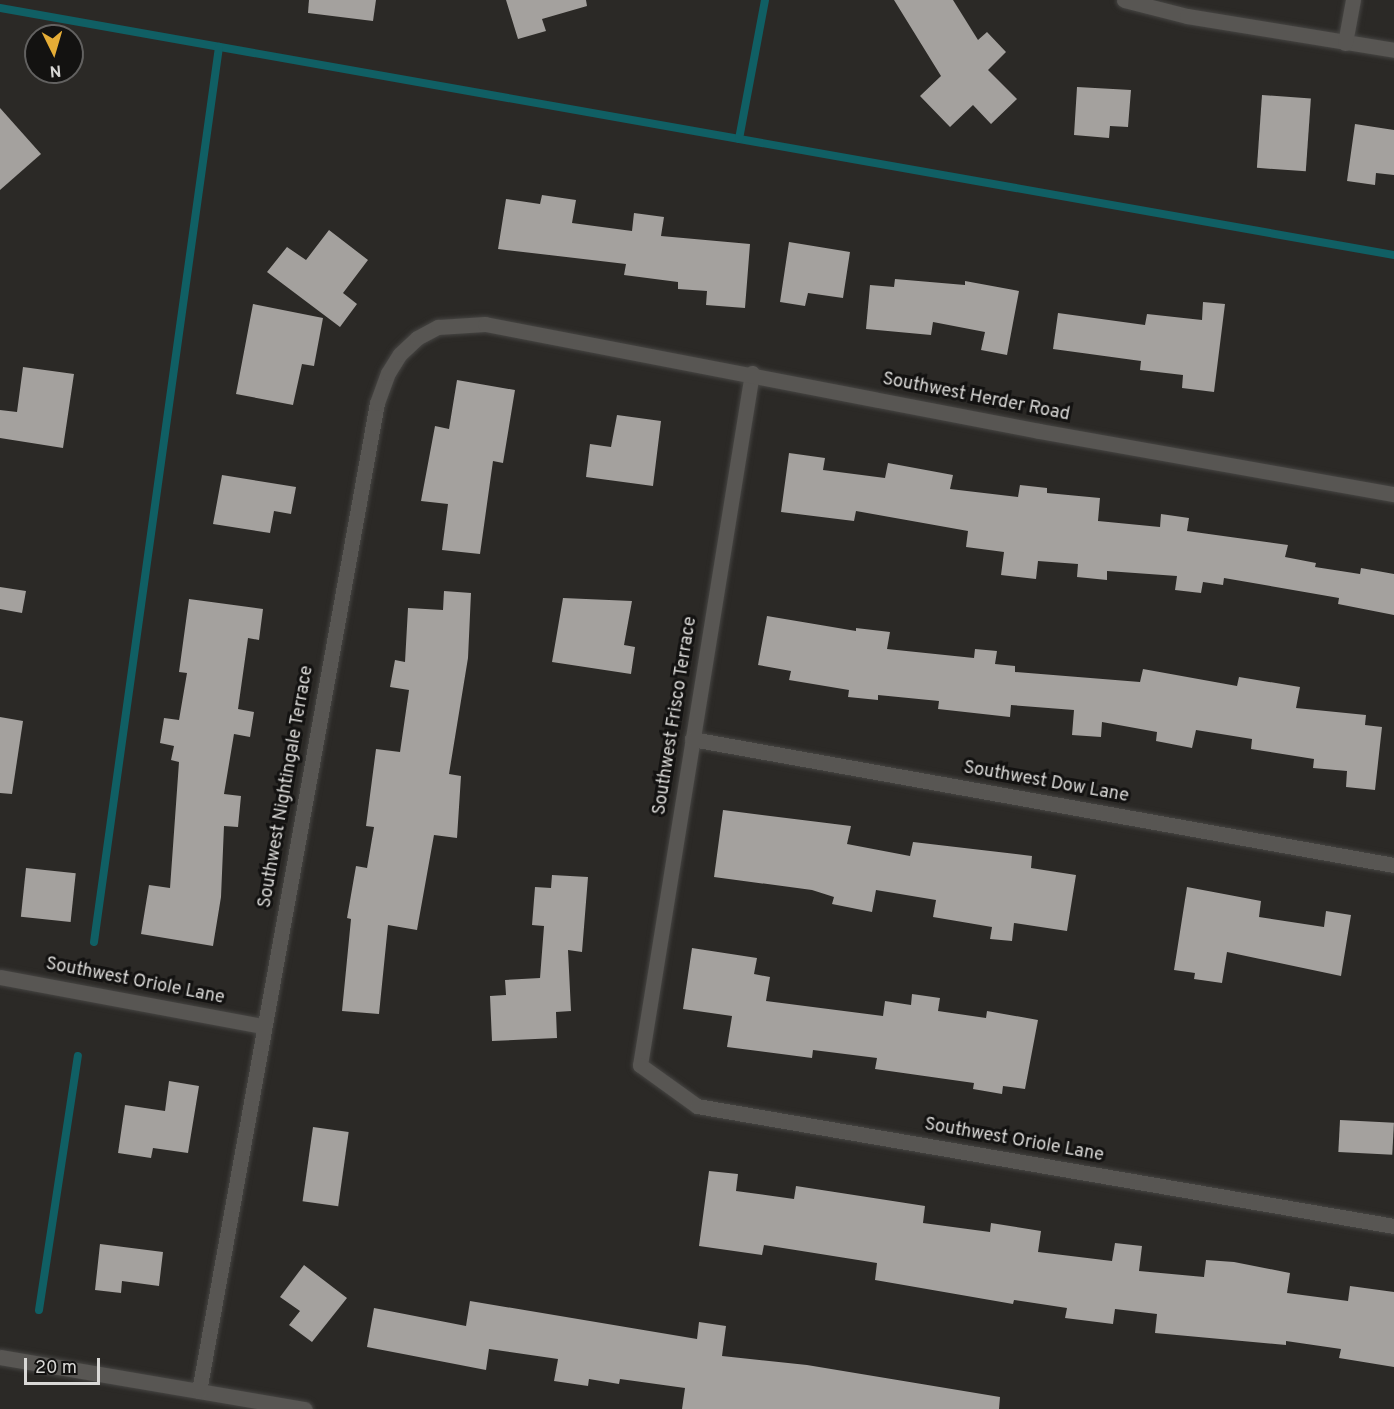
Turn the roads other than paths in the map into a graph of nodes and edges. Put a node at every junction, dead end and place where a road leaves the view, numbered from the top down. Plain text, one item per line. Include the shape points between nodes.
1 (1124, 0) edge
2 (1353, 0) edge
3 (1345, 43) junction
4 (1394, 50) edge
5 (551, 336) joint
6 (752, 373) junction
7 (1394, 494) edge
8 (692, 739) junction
9 (1394, 865) edge
10 (0, 977) edge
11 (263, 1026) junction
12 (640, 1065) joint
13 (1394, 1226) edge
14 (0, 1357) edge
15 (199, 1391) junction
16 (305, 1409) edge

1 - 3 street via 1187,16
2 - 3 street
3 - 4 street
5 - 6 street, Southwest Herder Road
5 - 11 street, Southwest Nightingale Terrace via 485,324 438,327 417,338 388,373 377,403
6 - 7 street, Southwest Herder Road via 1039,431
6 - 8 street, Southwest Frisco Terrace
8 - 9 street, Southwest Dow Lane
8 - 12 street, Southwest Frisco Terrace
10 - 11 street, Southwest Oriole Lane
11 - 15 street, Southwest Nightingale Terrace
12 - 13 street, Southwest Oriole Lane via 697,1106
14 - 15 street
15 - 16 street

